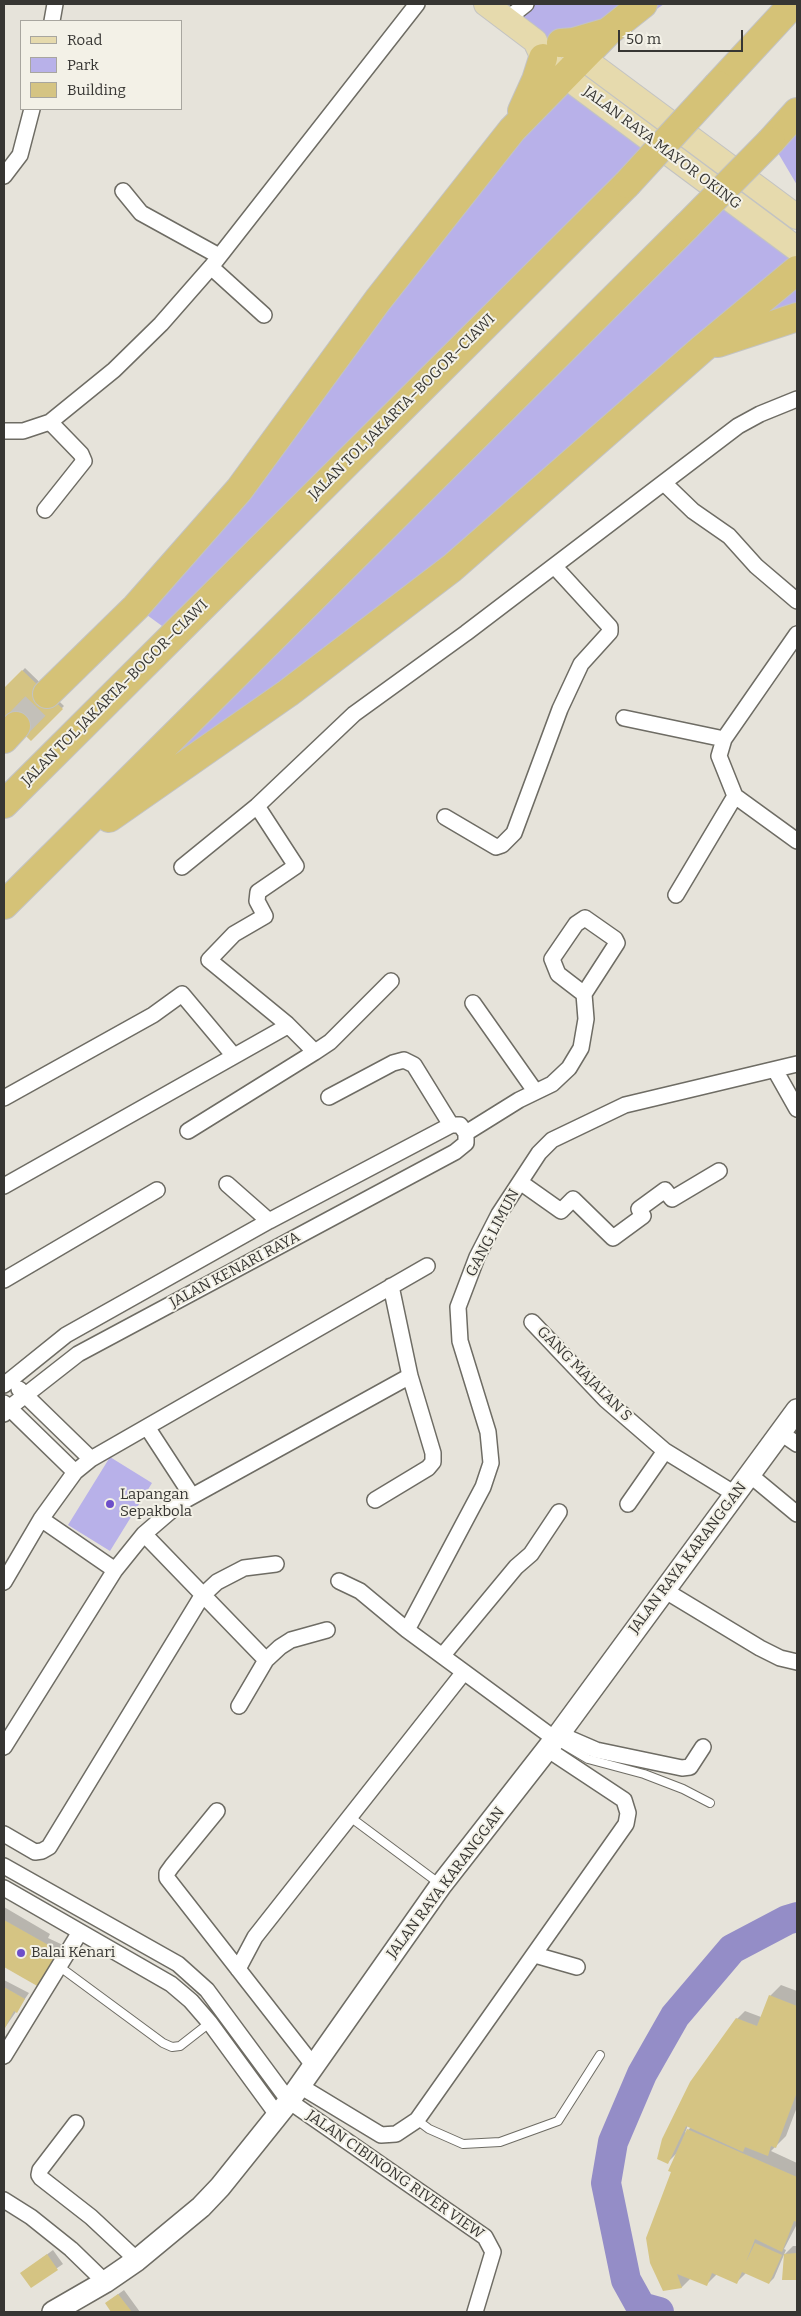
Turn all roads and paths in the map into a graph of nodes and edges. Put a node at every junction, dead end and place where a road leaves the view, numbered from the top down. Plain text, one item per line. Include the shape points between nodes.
1 (55, 4) edge
2 (417, 4) edge
3 (486, 4) edge
4 (526, 4) edge
5 (643, 4) edge
6 (793, 4) edge
7 (507, 19) junction
8 (52, 20) edge
9 (609, 31) junction
10 (547, 47) junction
11 (575, 67) junction
12 (32, 110) edge
13 (797, 112) edge
14 (512, 130) junction
15 (4, 176) edge
16 (123, 191) dead end
17 (797, 217) edge
18 (797, 249) edge
19 (215, 261) junction
20 (797, 270) edge
21 (264, 314) dead end
22 (797, 317) edge
23 (702, 349) junction
24 (797, 399) edge
25 (50, 422) junction
26 (4, 431) edge
27 (664, 483) junction
28 (45, 510) dead end
29 (555, 567) junction
30 (797, 601) edge
31 (797, 634) edge
32 (47, 694) tunnel mouth
33 (624, 718) dead end
34 (724, 739) junction
35 (735, 796) junction
36 (4, 804) edge
37 (257, 806) junction
38 (445, 817) dead end
39 (797, 841) edge
40 (47, 862) junction
41 (182, 867) dead end
42 (676, 895) dead end
43 (4, 905) edge
44 (391, 981) dead end
45 (584, 994) junction
46 (473, 1003) dead end
47 (284, 1028) dead end
48 (315, 1052) junction
49 (234, 1056) junction
50 (797, 1064) edge
51 (775, 1070) junction
52 (535, 1091) junction
53 (329, 1097) dead end
54 (4, 1098) edge
55 (797, 1109) edge
56 (452, 1125) junction
57 (188, 1131) dead end
58 (466, 1133) junction
59 (719, 1171) dead end
60 (520, 1182) junction
61 (226, 1184) dead end
62 (4, 1186) edge
63 (157, 1190) dead end
64 (269, 1221) junction
65 (427, 1266) dead end
66 (4, 1280) edge
67 (390, 1286) junction
68 (532, 1322) dead end
69 (410, 1376) junction
70 (6, 1379) edge
71 (25, 1395) junction
72 (5, 1408) edge
73 (797, 1410) edge
74 (147, 1426) junction
75 (789, 1438) edge
76 (665, 1451) junction
77 (91, 1459) junction
78 (76, 1472) junction
79 (750, 1475) junction
80 (735, 1494) junction
81 (192, 1496) junction
82 (375, 1500) dead end
83 (628, 1504) dead end
84 (559, 1512) dead end
85 (797, 1514) edge
86 (42, 1519) junction
87 (144, 1534) junction
88 (276, 1564) dead end
89 (115, 1570) junction
90 (339, 1581) dead end
91 (4, 1582) edge
92 (664, 1590) junction
93 (202, 1596) junction
94 (327, 1630) dead end
95 (407, 1630) junction
96 (443, 1655) junction
97 (266, 1660) junction
98 (797, 1662) edge
99 (464, 1672) junction
100 (239, 1706) dead end
101 (554, 1740) junction
102 (4, 1747) edge
103 (703, 1747) dead end
104 (710, 1803) dead end
105 (217, 1811) dead end
106 (350, 1817) junction
107 (4, 1834) edge
108 (4, 1866) edge
109 (441, 1885) junction
110 (4, 1888) edge
111 (80, 1932) junction
112 (535, 1955) junction
113 (60, 1967) junction
114 (577, 1967) dead end
115 (238, 1969) junction
116 (224, 2012) junction
117 (210, 2023) junction
118 (4, 2056) edge
119 (600, 2056) dead end
120 (313, 2065) junction
121 (289, 2101) junction
122 (417, 2120) junction
123 (76, 2123) dead end
124 (4, 2200) edge
125 (137, 2260) junction
126 (105, 2282) junction
127 (53, 2312) edge
128 (475, 2312) edge

1 - 8 street
2 - 19 street
3 - 7 main road, JALAN RAYA MAYOR OKING
4 - 7 street
5 - 9 highway
6 - 36 highway, JALAN TOL JAKARTA–BOGOR–CIAWI, bridge via 627,184
7 - 10 main road, JALAN RAYA MAYOR OKING
9 - 10 highway
9 - 11 highway
10 - 11 main road, JALAN RAYA MAYOR OKING
10 - 14 highway via 532,91
11 - 14 highway
11 - 17 main road, JALAN RAYA MAYOR OKING
11 - 18 main road, JALAN RAYA MAYOR OKING
12 - 15 street via 20,154
13 - 40 highway, bridge via 687,226
14 - 32 highway via 378,300 239,490 136,607
16 - 19 street via 141,212
19 - 21 street
19 - 25 street via 161,324 114,370
20 - 23 highway
22 - 23 highway
23 - 40 highway via 452,568 288,693
24 - 27 street via 738,426
25 - 26 street via 23,431
25 - 28 street via 84,461
27 - 29 street
27 - 30 street via 693,511 729,536 756,566
29 - 37 street via 354,714
29 - 38 street via 610,627 610,632 581,664 560,709 514,833 496,847
31 - 34 street
33 - 34 street
34 - 35 street via 719,756
35 - 39 street
35 - 42 street
37 - 41 street
37 - 48 street via 296,866 258,892 257,901 265,916 234,934 209,960 287,1024
40 - 43 highway
44 - 48 street via 330,1042
45 - 45 street via 618,943 585,918 576,924 552,960 558,974
45 - 52 street, JALAN KENARI RAYA via 586,1019 580,1048 569,1068 552,1084
46 - 52 street
47 - 49 street
48 - 57 street
49 - 54 street via 182,994 153,1015
49 - 62 street
50 - 51 street, GANG LIMUN
51 - 55 street
51 - 60 street, GANG LIMUN via 625,1105 552,1140
52 - 58 street, JALAN KENARI RAYA
53 - 56 street via 404,1060 414,1065
56 - 58 street via 460,1125
56 - 64 street, JALAN KENARI RAYA
58 - 71 street, JALAN KENARI RAYA via 466,1143 455,1152 78,1354
59 - 60 street via 672,1199 666,1190 639,1209 642,1216 613,1238 573,1199 561,1211
60 - 95 street, GANG LIMUN via 476,1257 458,1307 460,1340 488,1432 491,1463 483,1487
61 - 64 street
63 - 66 street
64 - 70 street, JALAN KENARI RAYA via 66,1335
65 - 67 street
67 - 69 street
67 - 74 street
68 - 76 street, GANG MAJALAN S via 606,1400
69 - 81 street
69 - 82 street via 433,1453 432,1462 428,1468
70 - 71 street
71 - 72 street, JALAN KENARI RAYA
71 - 77 street
72 - 78 street
73 - 75 street, JALAN RAYA KARANGGAN
74 - 77 street
74 - 81 street
75 - 79 street, JALAN RAYA KARANGGAN
76 - 80 street, GANG MAJALAN S
76 - 83 street
77 - 78 street
78 - 86 street
79 - 80 street, JALAN RAYA KARANGGAN
79 - 85 street
80 - 92 street, JALAN RAYA KARANGGAN
81 - 87 street
84 - 96 street via 532,1554 516,1567
86 - 89 street
86 - 91 street
87 - 89 street
87 - 93 street
88 - 93 street via 244,1568 216,1582
89 - 102 street
90 - 95 street via 360,1591
92 - 98 street via 760,1648
92 - 101 street, JALAN RAYA KARANGGAN
93 - 97 street
93 - 107 street via 49,1847 35,1852
94 - 97 street via 290,1640
95 - 96 street
96 - 99 street
97 - 100 street
99 - 101 street
99 - 106 street
101 - 103 street via 682,1768 690,1767
101 - 104 lane via 588,1758 644,1774
101 - 109 street, JALAN RAYA KARANGGAN
101 - 112 street via 624,1800 628,1813 626,1824
105 - 115 street via 172,1866 167,1878
106 - 109 lane
106 - 115 street via 255,1937
108 - 116 street via 178,1964
109 - 120 street, JALAN RAYA KARANGGAN
110 - 111 street
111 - 113 street
111 - 117 street via 171,1984
112 - 114 street
112 - 122 street
113 - 117 lane via 172,2047 180,2046
113 - 118 street
115 - 120 street
116 - 117 lane
116 - 121 street
117 - 121 street
119 - 122 lane via 558,2121 500,2142 463,2144
120 - 121 street, JALAN RAYA KARANGGAN
121 - 122 street via 381,2135 396,2134
121 - 125 street, JALAN RAYA KARANGGAN via 201,2207
121 - 128 street, JALAN CIBINONG RIVER VIEW via 485,2237 493,2252
123 - 125 street via 39,2175
124 - 126 street via 71,2249
125 - 126 street, JALAN RAYA KARANGGAN
126 - 127 street, JALAN RAYA KARANGGAN

